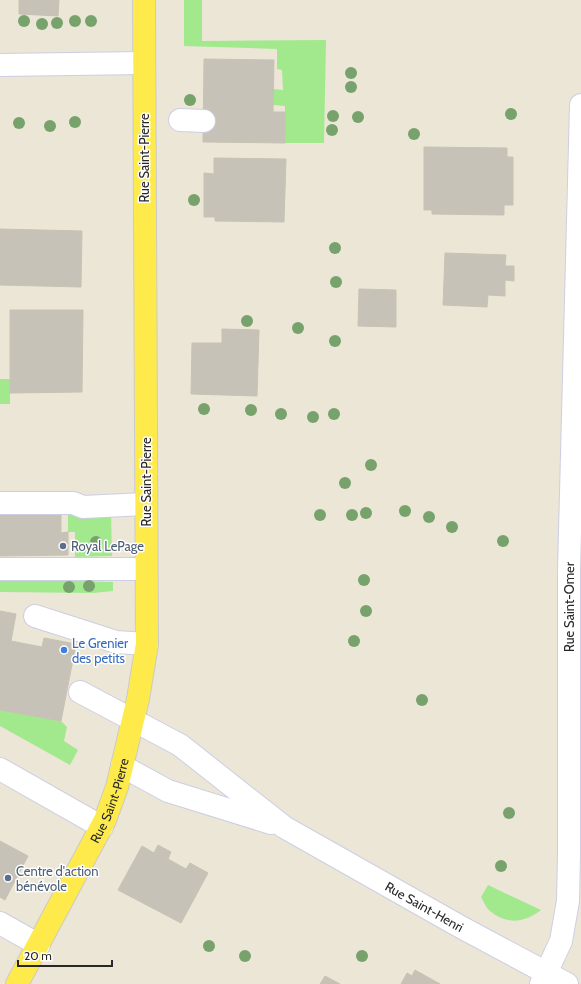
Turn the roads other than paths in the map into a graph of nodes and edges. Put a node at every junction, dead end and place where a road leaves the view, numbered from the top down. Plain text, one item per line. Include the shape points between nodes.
1 (144, 0) edge
2 (144, 63) junction
3 (0, 65) edge
4 (581, 105) edge
5 (180, 120) dead end
6 (204, 121) dead end
7 (0, 503) edge
8 (145, 504) junction
9 (146, 569) junction
10 (0, 570) edge
11 (575, 571) edge
12 (35, 616) dead end
13 (147, 644) junction
14 (80, 692) dead end
15 (132, 719) junction
16 (122, 766) junction
17 (0, 769) edge
18 (102, 827) junction
19 (284, 827) junction
20 (0, 923) edge
21 (38, 944) junction
22 (544, 979) edge
23 (17, 984) edge
24 (567, 984) edge

1 - 2 main road, Rue Saint-Pierre
2 - 3 street
2 - 8 main road, Rue Saint-Pierre
4 - 11 street, Rue Saint-Omer
5 - 6 street
7 - 8 street via 73,503 83,507
8 - 9 main road, Rue Saint-Pierre
9 - 10 street
9 - 13 main road, Rue Saint-Pierre
11 - 22 street, Rue Saint-Omer via 568,901 561,941
12 - 13 street via 116,642
13 - 15 main road, Rue Saint-Pierre
14 - 15 street, Rue Saint-Henri
15 - 16 main road, Rue Saint-Pierre
15 - 19 street, Rue Saint-Henri via 180,745
16 - 18 main road, Rue Saint-Pierre
16 - 19 street, Rue Saint-Henri via 168,791
17 - 18 street
18 - 21 main road, Rue Saint-Pierre
19 - 22 street, Rue Saint-Henri
20 - 21 street
21 - 23 main road, Rue Saint-Pierre
22 - 24 street, Rue Saint-Henri

